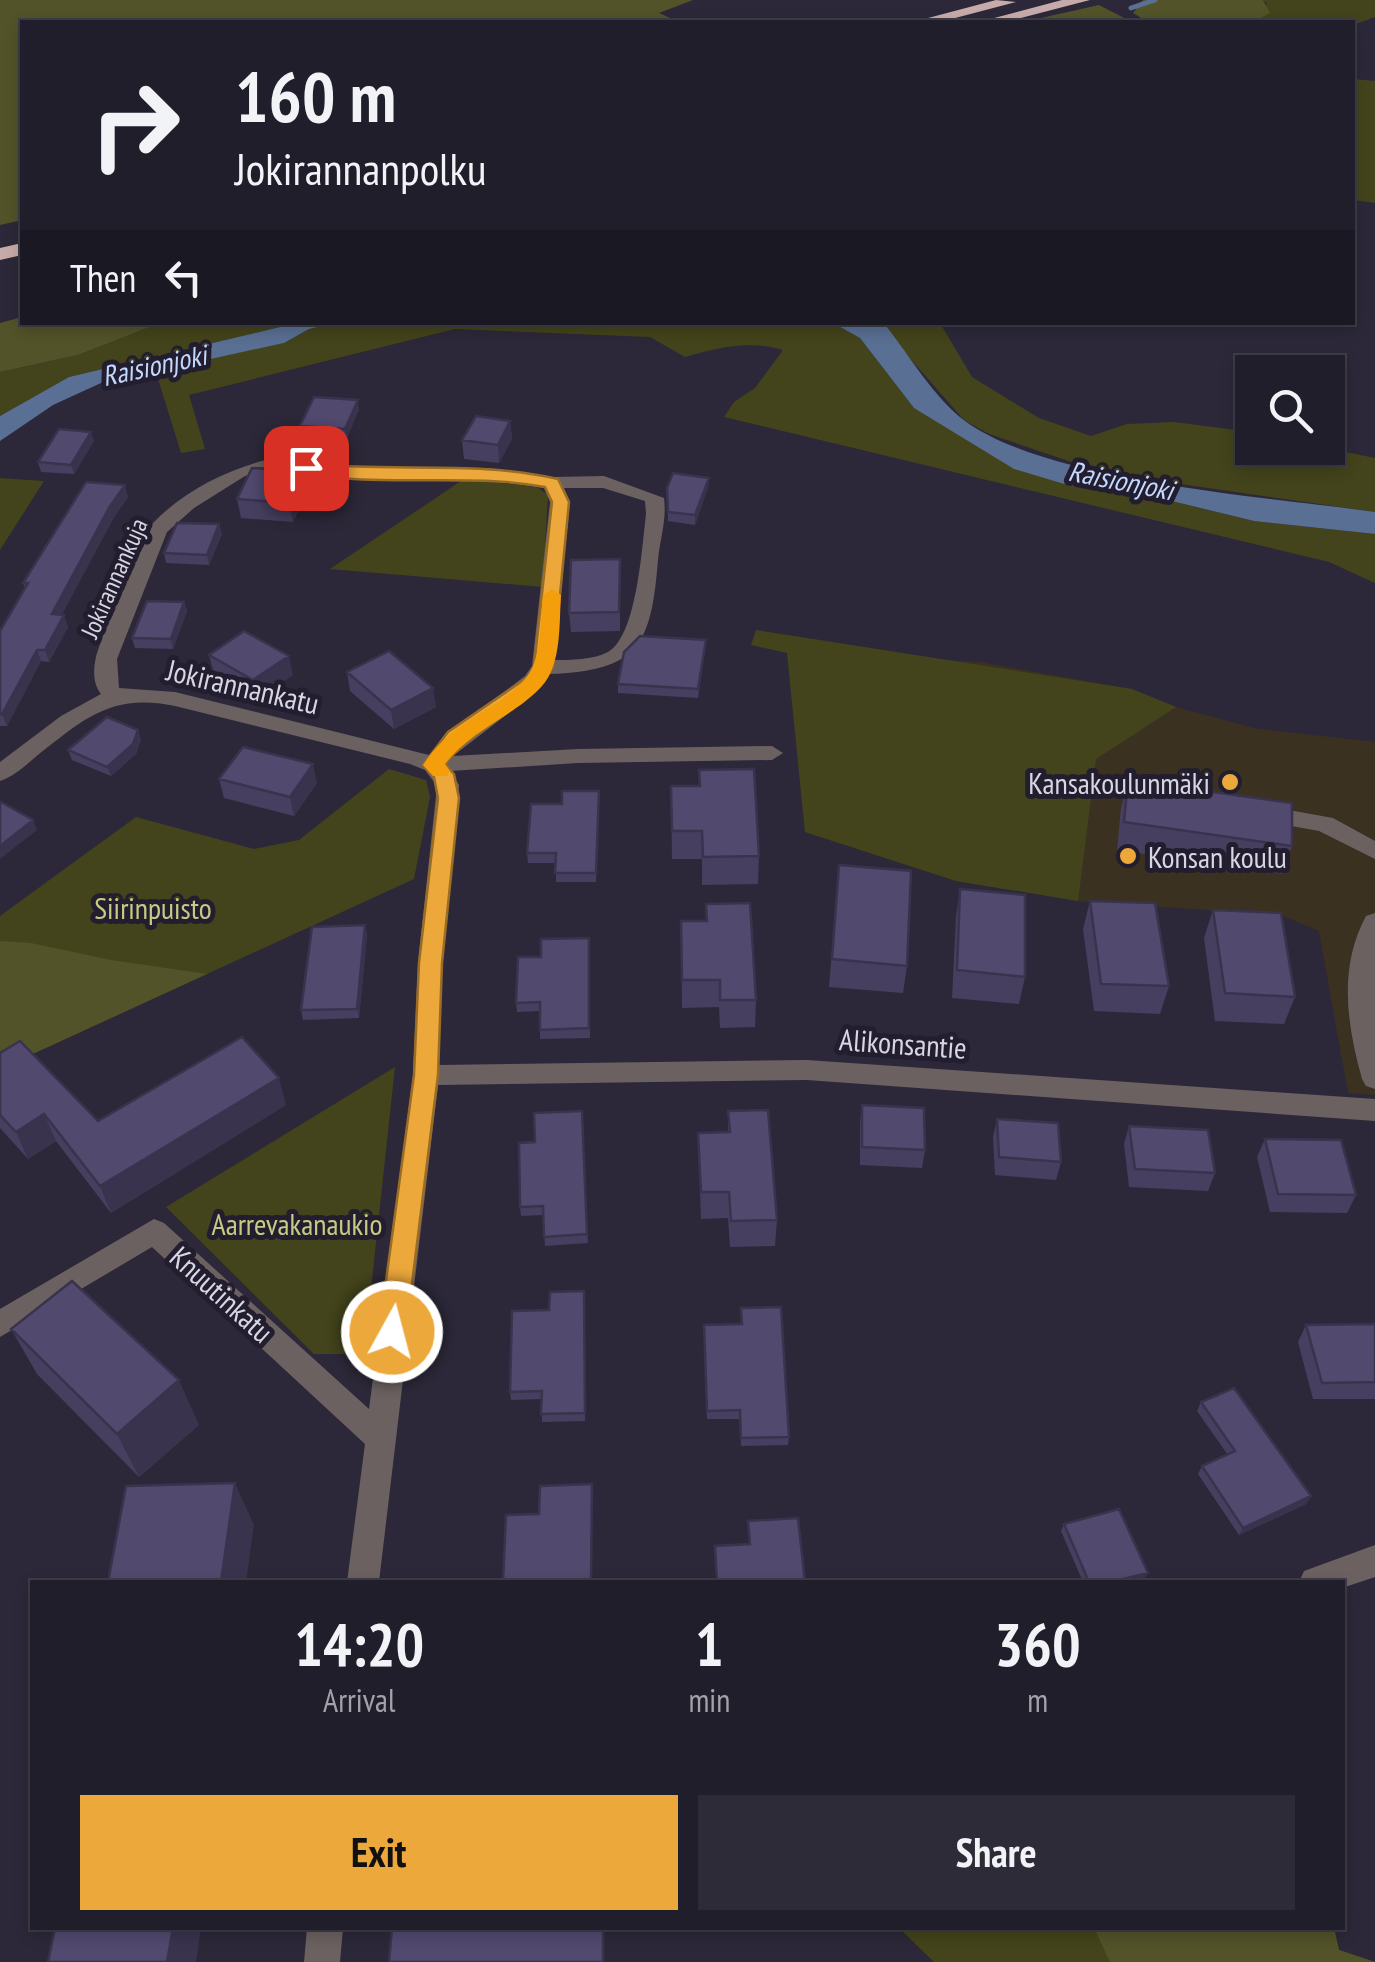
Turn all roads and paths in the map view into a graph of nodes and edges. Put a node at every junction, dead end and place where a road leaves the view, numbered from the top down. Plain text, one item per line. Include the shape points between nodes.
1 (1015, 0) edge
2 (1082, 0) edge
3 (938, 20) edge
4 (996, 20) edge
5 (552, 483) junction
6 (544, 667) junction
7 (114, 696) junction
8 (772, 753) dead end
9 (433, 765) junction
10 (0, 773) edge
11 (1284, 817) edge
12 (1375, 852) edge
13 (1375, 922) edge
14 (426, 1075) junction
15 (1375, 1079) edge
16 (1375, 1110) edge
17 (0, 1324) edge
18 (378, 1437) junction
19 (1375, 1561) edge
20 (363, 1580) edge
21 (1321, 1580) edge
22 (325, 1930) edge
23 (322, 1962) edge

1 - 3 highway
2 - 4 highway
5 - 6 street via 560,502
5 - 6 street, Jokirannankuja via 624,486 654,498 656,508 646,606 633,642 600,664
5 - 7 street, Jokirannankuja via 273,464 239,472 158,530 106,659 105,684
6 - 9 street via 535,681 456,737
7 - 9 street, Jokirannankatu via 175,699
7 - 10 street
8 - 9 street, Jokirannankatu
9 - 14 street via 444,774 448,798
11 - 12 street via 1325,824
13 - 15 street via 1360,954 1357,988
14 - 16 street, Alikonsantie via 808,1070
14 - 18 street
17 - 18 street, Knuutinkatu via 154,1231
18 - 20 street
19 - 21 street
22 - 23 street

